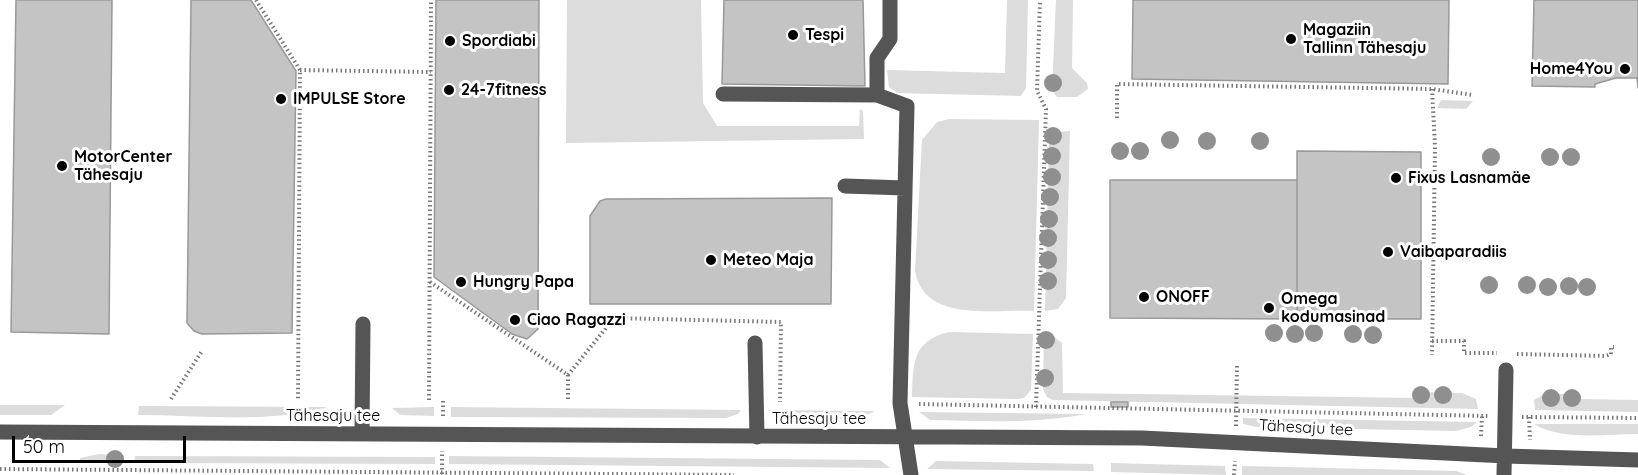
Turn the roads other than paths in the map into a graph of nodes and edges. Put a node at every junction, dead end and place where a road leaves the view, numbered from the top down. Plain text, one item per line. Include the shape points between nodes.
1 (890, 0) edge
2 (723, 94) dead end
3 (877, 95) junction
4 (845, 186) dead end
5 (905, 188) junction
6 (363, 324) dead end
7 (755, 343) dead end
8 (1506, 370) dead end
9 (0, 432) edge
10 (362, 434) junction
11 (757, 437) junction
12 (906, 438) junction
13 (1506, 456) junction
14 (1638, 460) edge
15 (911, 475) edge
16 (1504, 475) edge

1 - 3 street via 890,39 877,58
2 - 3 street
3 - 5 street via 907,106
4 - 5 street
5 - 12 street via 900,403
6 - 10 street
7 - 11 street
8 - 13 street
9 - 10 street, Tähesaju tee
10 - 11 street, Tähesaju tee
11 - 12 street, Tähesaju tee
12 - 13 street, Tähesaju tee via 1142,438
12 - 15 street
13 - 14 street, Tähesaju tee
13 - 16 street

